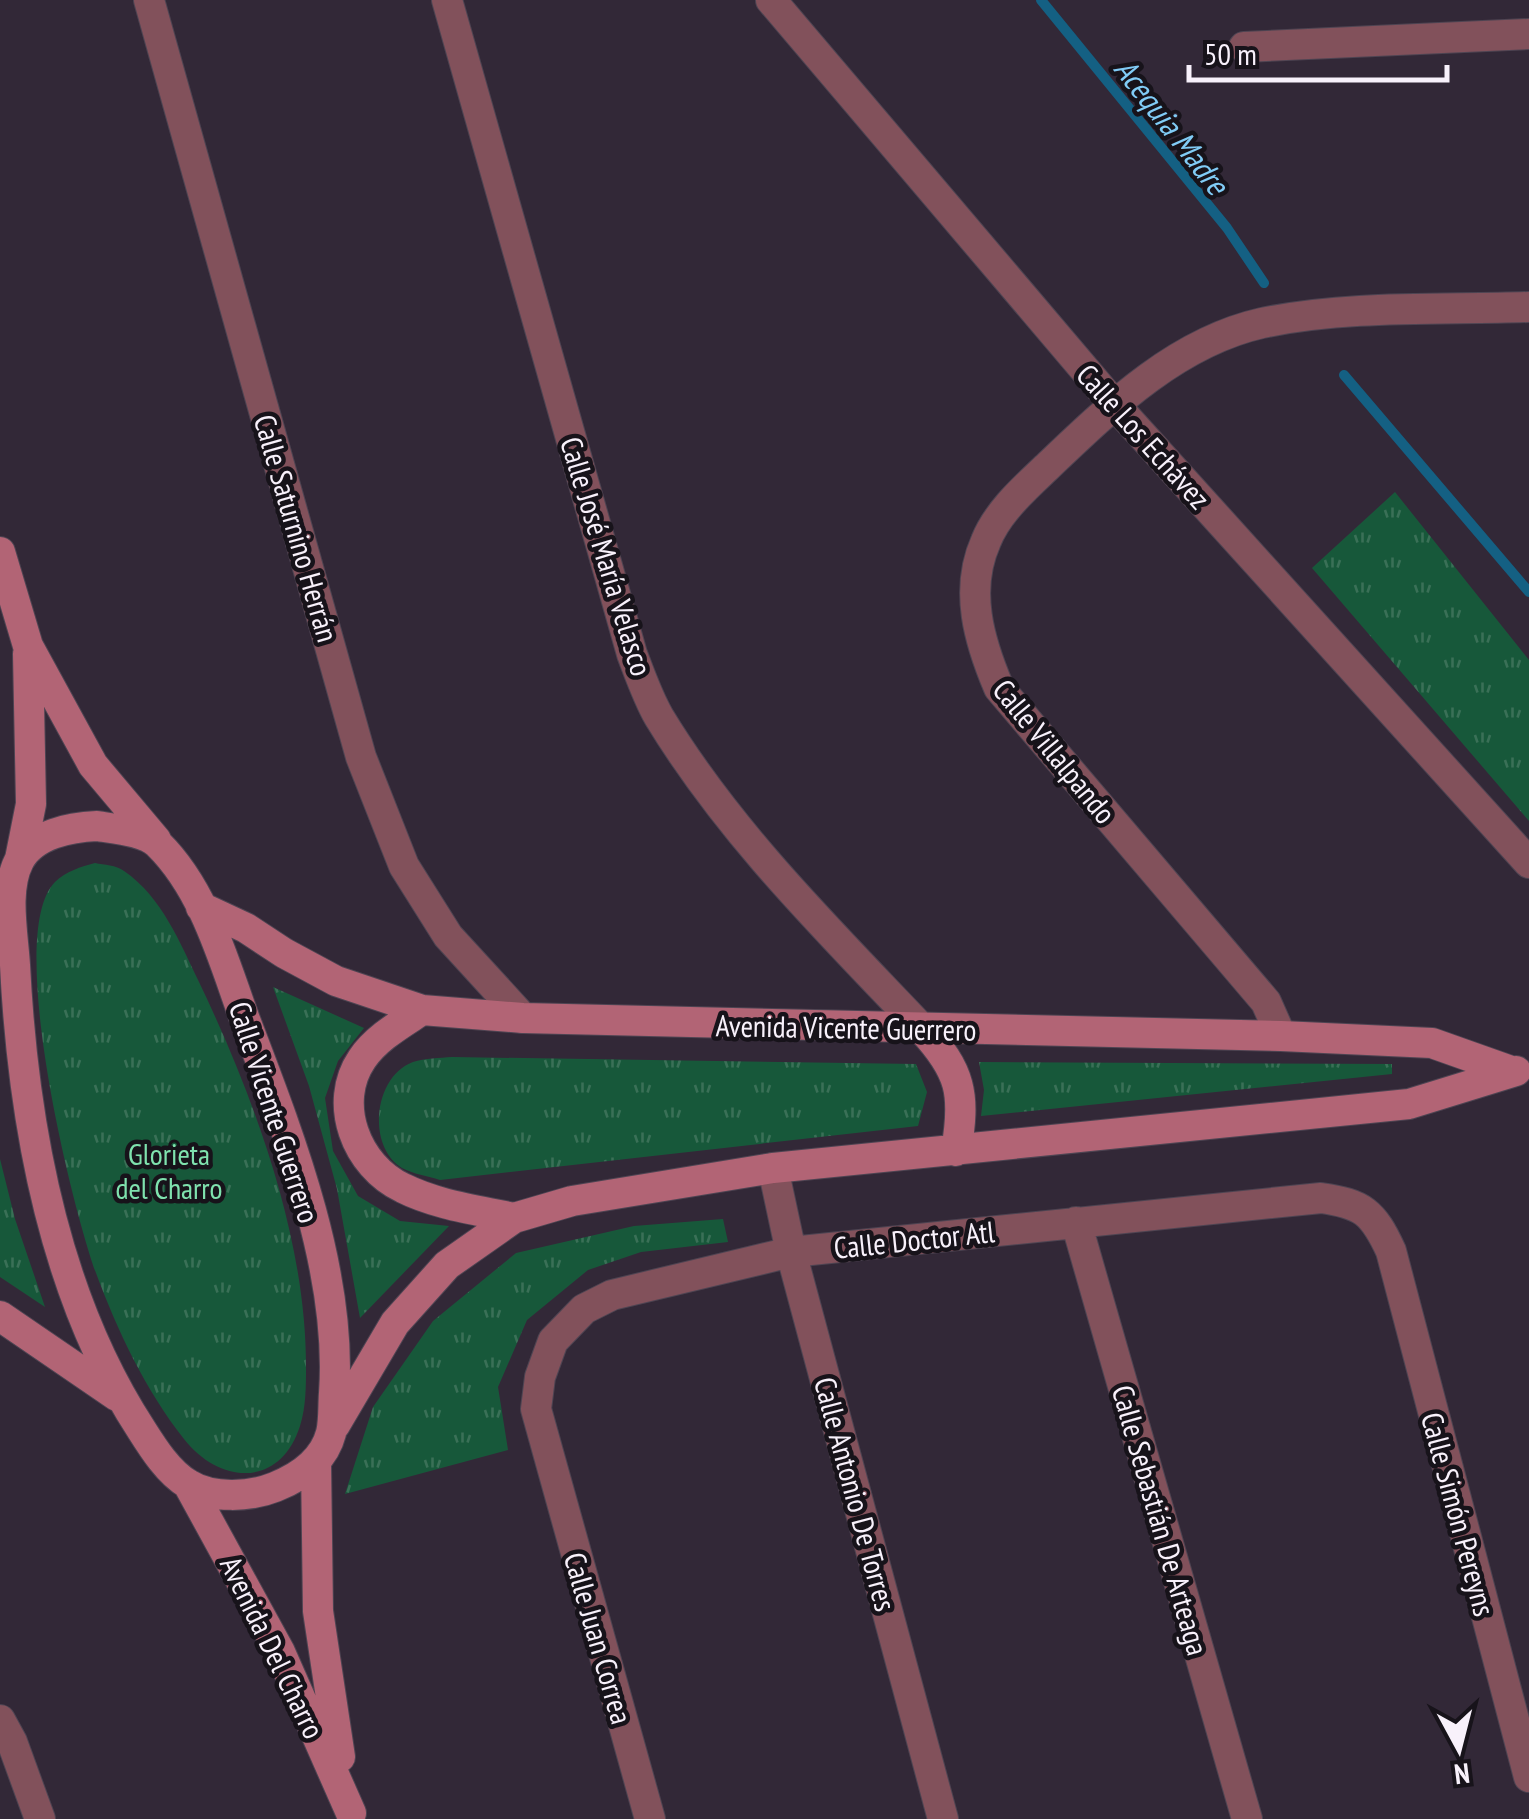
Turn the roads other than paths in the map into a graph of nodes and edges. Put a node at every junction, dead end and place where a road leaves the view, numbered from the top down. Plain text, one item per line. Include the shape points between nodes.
1 (149, 0) edge
2 (447, 0) edge
3 (771, 0) edge
4 (1529, 34) edge
5 (1244, 47) dead end
6 (1529, 307) edge
7 (1114, 404) junction
8 (0, 552) edge
9 (28, 646) junction
10 (156, 840) junction
11 (20, 859) junction
12 (1529, 863) edge
13 (201, 906) junction
14 (6, 911) edge
15 (422, 1010) junction
16 (523, 1018) junction
17 (922, 1029) junction
18 (1281, 1036) junction
19 (1520, 1070) edge
20 (956, 1151) junction
21 (773, 1168) junction
22 (514, 1218) junction
23 (1076, 1222) junction
24 (1391, 1251) joint
25 (790, 1252) junction
26 (0, 1316) edge
27 (122, 1400) junction
28 (331, 1434) junction
29 (548, 1458) joint
30 (316, 1462) junction
31 (188, 1484) junction
32 (0, 1720) edge
33 (1529, 1776) edge
34 (352, 1816) edge
35 (40, 1819) edge
36 (650, 1819) edge
37 (943, 1819) edge
38 (1247, 1819) edge

1 - 16 street, Calle Saturnino Herrán via 361,758 404,866 448,936
2 - 17 street, Calle José María Velasco via 632,654 657,714 699,778 793,893
3 - 7 street, Calle Los Echávez
4 - 5 street
6 - 7 street, Calle Villalpando via 1263,323 1186,353
7 - 12 street, Calle Los Echávez
7 - 18 street, Calle Villalpando via 1012,500 986,540 974,589 986,657 999,688 1025,721 1266,1002
8 - 9 street
9 - 10 street via 92,765
9 - 11 street via 31,804
10 - 11 street via 74,827 49,834
10 - 13 street, Calle Vicente Guerrero
11 - 14 street
13 - 15 street, Avenida Vicente Guerrero via 336,981
13 - 28 street, Calle Vicente Guerrero via 306,1193 336,1366
14 - 27 street via 28,1111 43,1180 82,1311
15 - 16 street, Avenida Vicente Guerrero
15 - 22 street via 380,1039 350,1084 361,1152 401,1188
16 - 17 street, Avenida Vicente Guerrero
17 - 18 street, Avenida Vicente Guerrero
17 - 20 street via 947,1056 959,1086
18 - 19 street, Avenida Vicente Guerrero via 1432,1043
19 - 20 street, Avenida Vicente Guerrero via 1409,1104
20 - 21 street, Avenida Vicente Guerrero
21 - 22 street, Avenida Vicente Guerrero via 572,1201
21 - 25 street, Calle Antonio De Torres
22 - 28 street, Avenida Vicente Guerrero via 447,1265 395,1323
23 - 24 street, Calle Doctor Atl via 1321,1198 1367,1211
23 - 25 street, Calle Doctor Atl
23 - 38 street, Calle Sebastián De Arteaga
24 - 33 street, Calle Simón Pereyns
25 - 29 street, Calle Doctor Atl via 612,1295 584,1309 553,1341 540,1377 536,1409
25 - 37 street, Calle Antonio De Torres
26 - 27 street
27 - 31 street via 158,1455
28 - 30 street, Calle Vicente Guerrero
29 - 36 street, Calle Juan Correa
30 - 31 street via 292,1480 248,1494
30 - 34 street, Avenida Del Charro via 318,1611
31 - 34 street, Avenida Del Charro via 280,1652
32 - 35 street

